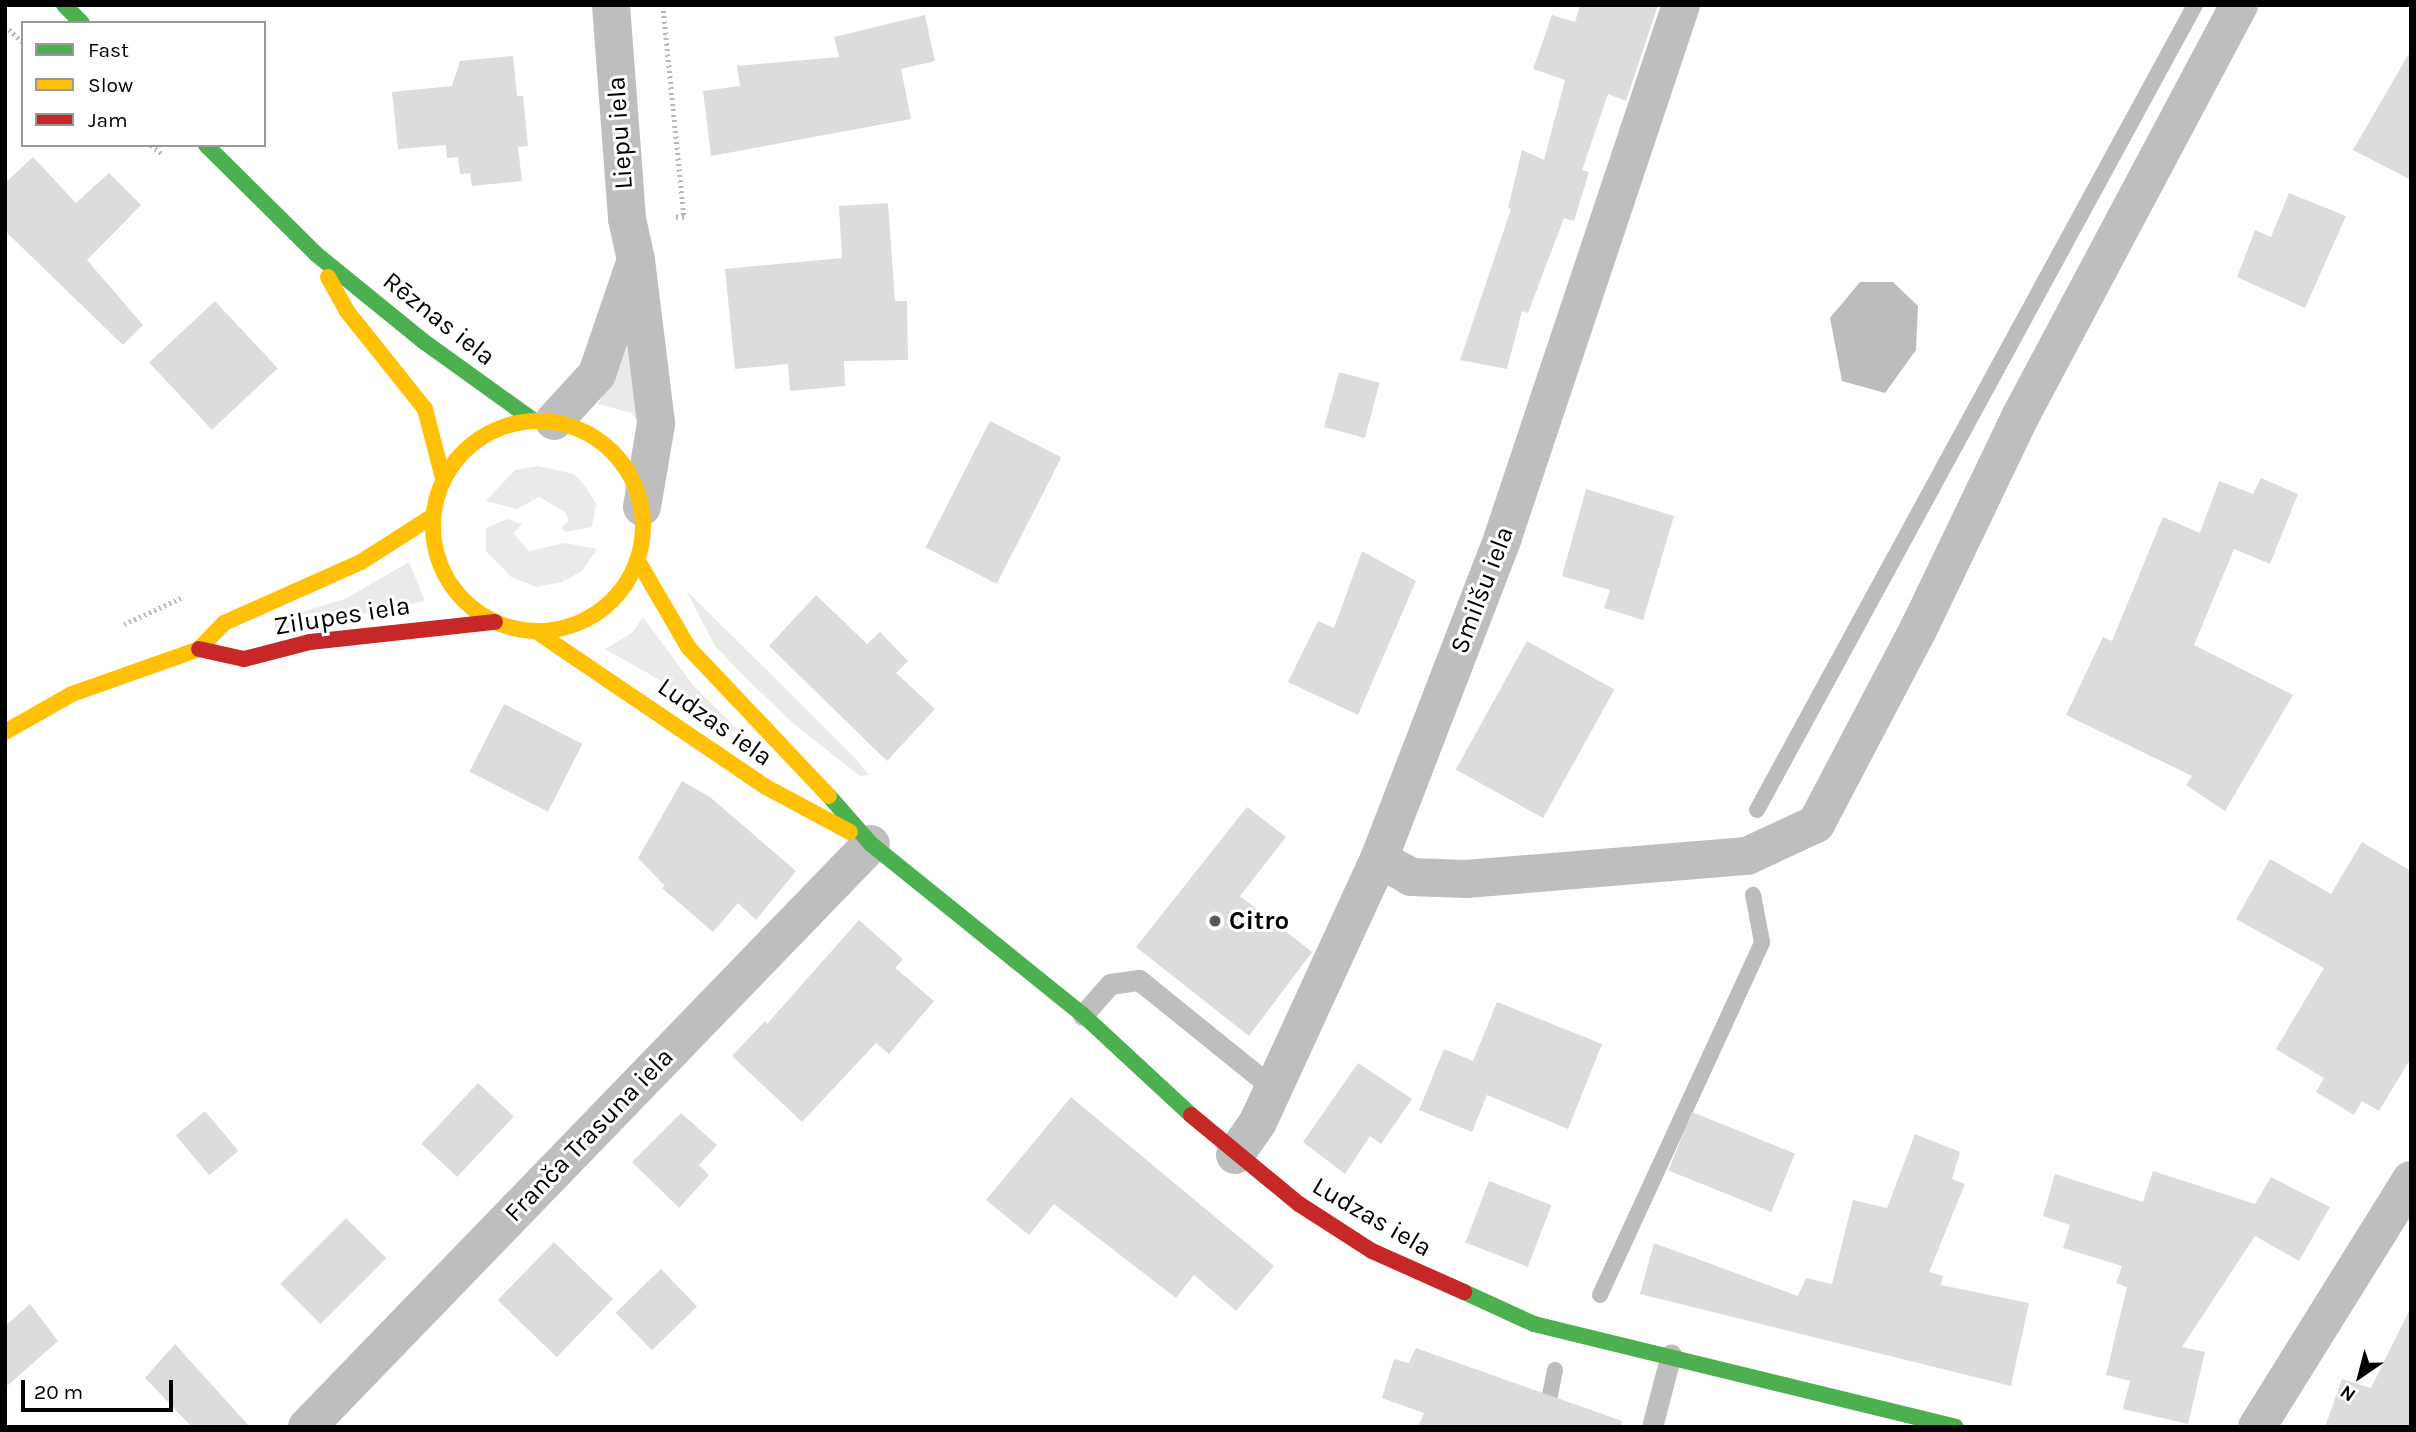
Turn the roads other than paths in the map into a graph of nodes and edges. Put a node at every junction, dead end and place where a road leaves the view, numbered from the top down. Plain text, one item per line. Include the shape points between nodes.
1 (64, 5) edge
2 (611, 5) edge
3 (1681, 5) edge
4 (2239, 5) edge
5 (80, 21) edge
6 (208, 147) edge
7 (316, 254) junction
8 (636, 260) junction
9 (544, 420) junction
10 (443, 478) junction
11 (642, 507) junction
12 (433, 516) junction
13 (638, 561) junction
14 (495, 622) junction
15 (537, 632) junction
16 (199, 649) junction
17 (5, 732) edge
18 (871, 844) junction
19 (1378, 859) junction
20 (1083, 1015) junction
21 (1273, 1088) junction
22 (1235, 1155) junction
23 (2411, 1180) edge
24 (1671, 1354) junction
25 (307, 1427) edge
26 (1652, 1427) edge
27 (1956, 1427) edge
28 (2257, 1427) edge

1 - 5 main road
2 - 8 street, Liepu iela via 627,219
3 - 19 street, Smilšu iela via 1503,537
4 - 19 street via 2020,417 1816,824 1747,856 1479,878 1411,877
6 - 7 main road, Rēznas iela
7 - 9 main road, Rēznas iela via 423,341
7 - 10 main road, Rēznas iela via 346,310 425,409
8 - 9 street via 597,374
8 - 11 street, Liepu iela via 656,424
9 - 10 main road via 480,437
9 - 11 main road via 591,434 615,453 633,478
10 - 12 main road
11 - 13 main road
12 - 14 main road via 435,548 446,579 467,604
12 - 16 main road, Zilupes iela via 361,562 224,623
13 - 15 main road via 626,584 587,620
13 - 18 main road, Ludzas iela via 696,656 728,694 794,755
14 - 15 main road
14 - 16 main road, Zilupes iela via 310,642 244,659
15 - 18 main road, Ludzas iela via 766,787
16 - 17 main road, Zilupes iela via 72,694
18 - 20 main road, Ludzas iela
18 - 25 street, Franča Trasuna iela
19 - 21 street, Smilšu iela
20 - 21 lane via 1110,984 1139,980
20 - 22 main road, Ludzas iela
21 - 22 street, Smilšu iela via 1258,1122
22 - 24 main road, Ludzas iela via 1298,1204 1372,1251 1451,1289 1534,1324
23 - 28 street
24 - 26 lane
24 - 27 main road, Ludzas iela

